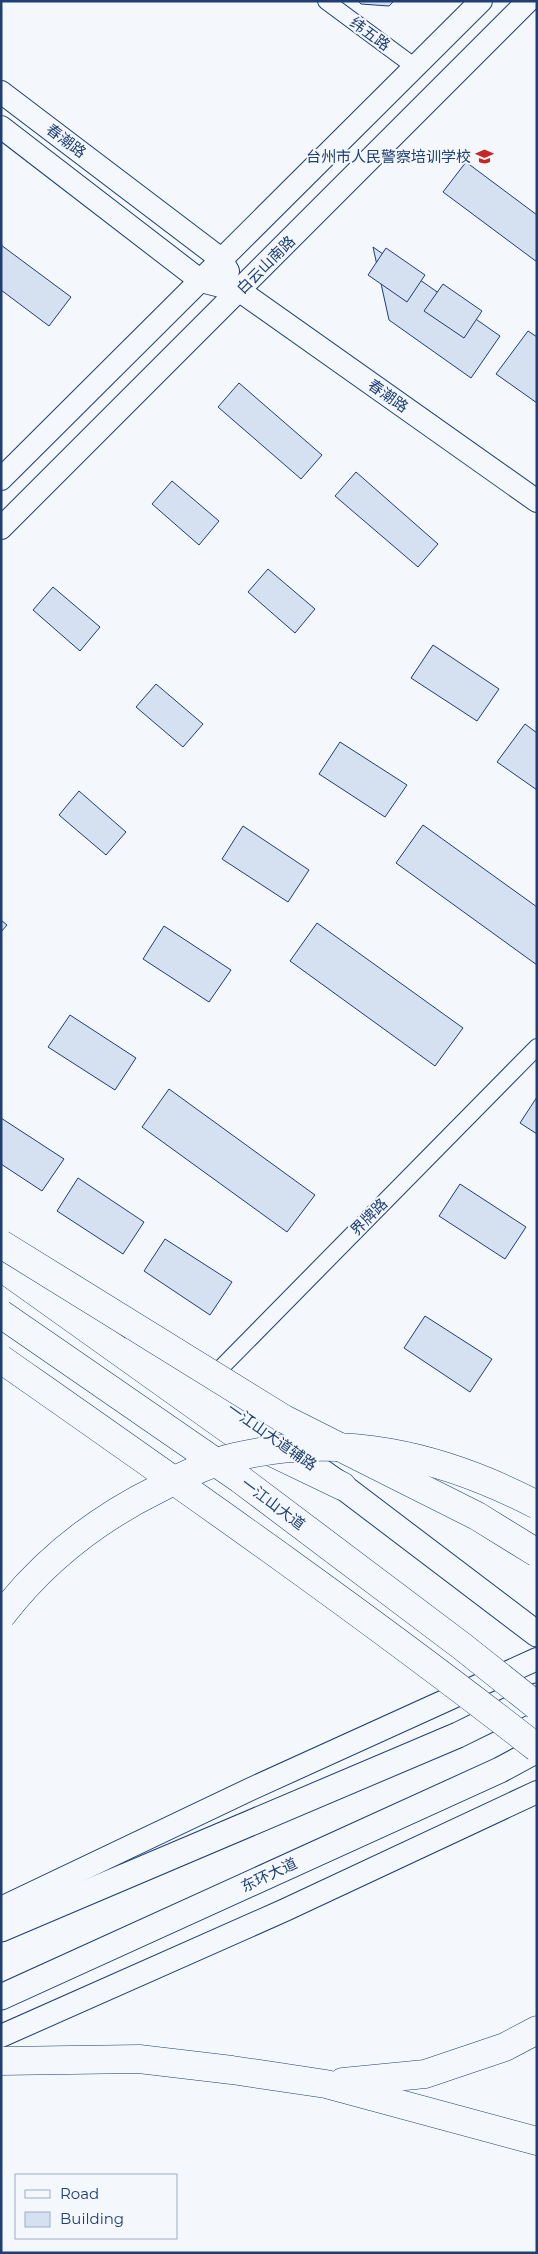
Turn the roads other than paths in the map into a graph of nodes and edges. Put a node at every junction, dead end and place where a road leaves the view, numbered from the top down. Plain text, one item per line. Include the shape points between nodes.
1 (326, 1) edge
2 (481, 1) edge
3 (528, 1) edge
4 (415, 67) junction
5 (1, 92) edge
6 (1, 127) edge
7 (221, 259) junction
8 (201, 281) junction
9 (240, 291) junction
10 (1, 479) edge
11 (537, 501) edge
12 (1, 528) edge
13 (537, 1047) edge
14 (1, 1244) edge
15 (1, 1249) edge
16 (1, 1267) edge
17 (1, 1314) edge
18 (1, 1359) edge
19 (202, 1387) junction
20 (342, 1486) junction
21 (537, 1505) edge
22 (537, 1553) edge
23 (1, 1616) edge
24 (537, 1634) edge
25 (537, 1659) edge
26 (537, 1696) edge
27 (537, 1706) edge
28 (537, 1749) edge
29 (537, 1792) edge
30 (1, 1908) edge
31 (1, 1930) edge
32 (1, 1997) edge
33 (537, 2030) edge
34 (1, 2036) edge
35 (1, 2061) edge
36 (326, 2084) junction
37 (537, 2141) edge

1 - 4 street, 纬五路
2 - 4 main road
3 - 9 main road, 白云山南路
4 - 7 main road
5 - 7 main road, 春潮路
6 - 8 main road, 春潮路
7 - 8 main road
7 - 9 main road, 春潮路
8 - 9 main road, 春潮路
8 - 10 main road
9 - 11 main road, 春潮路
9 - 12 main road, 白云山南路
13 - 19 street, 界牌路
14 - 22 highway, bridge via 284,1419 470,1512
15 - 19 main road, 一江山大道辅路
16 - 20 highway, bridge via 238,1436
17 - 27 highway, 一江山大道, bridge via 240,1479
18 - 28 highway, bridge via 412,1652
19 - 20 main road, 一江山大道辅路
20 - 24 main road, 一江山大道辅路
21 - 23 highway, bridge via 475,1475 382,1450 309,1447 234,1457 184,1475 127,1504 54,1558 25,1586
25 - 30 main road via 252,1788
26 - 31 main road via 458,1734
28 - 32 main road, 东环大道 via 500,1770
29 - 34 main road via 285,1910
33 - 36 highway via 505,2048 425,2074
35 - 36 highway via 139,2060
36 - 37 highway

